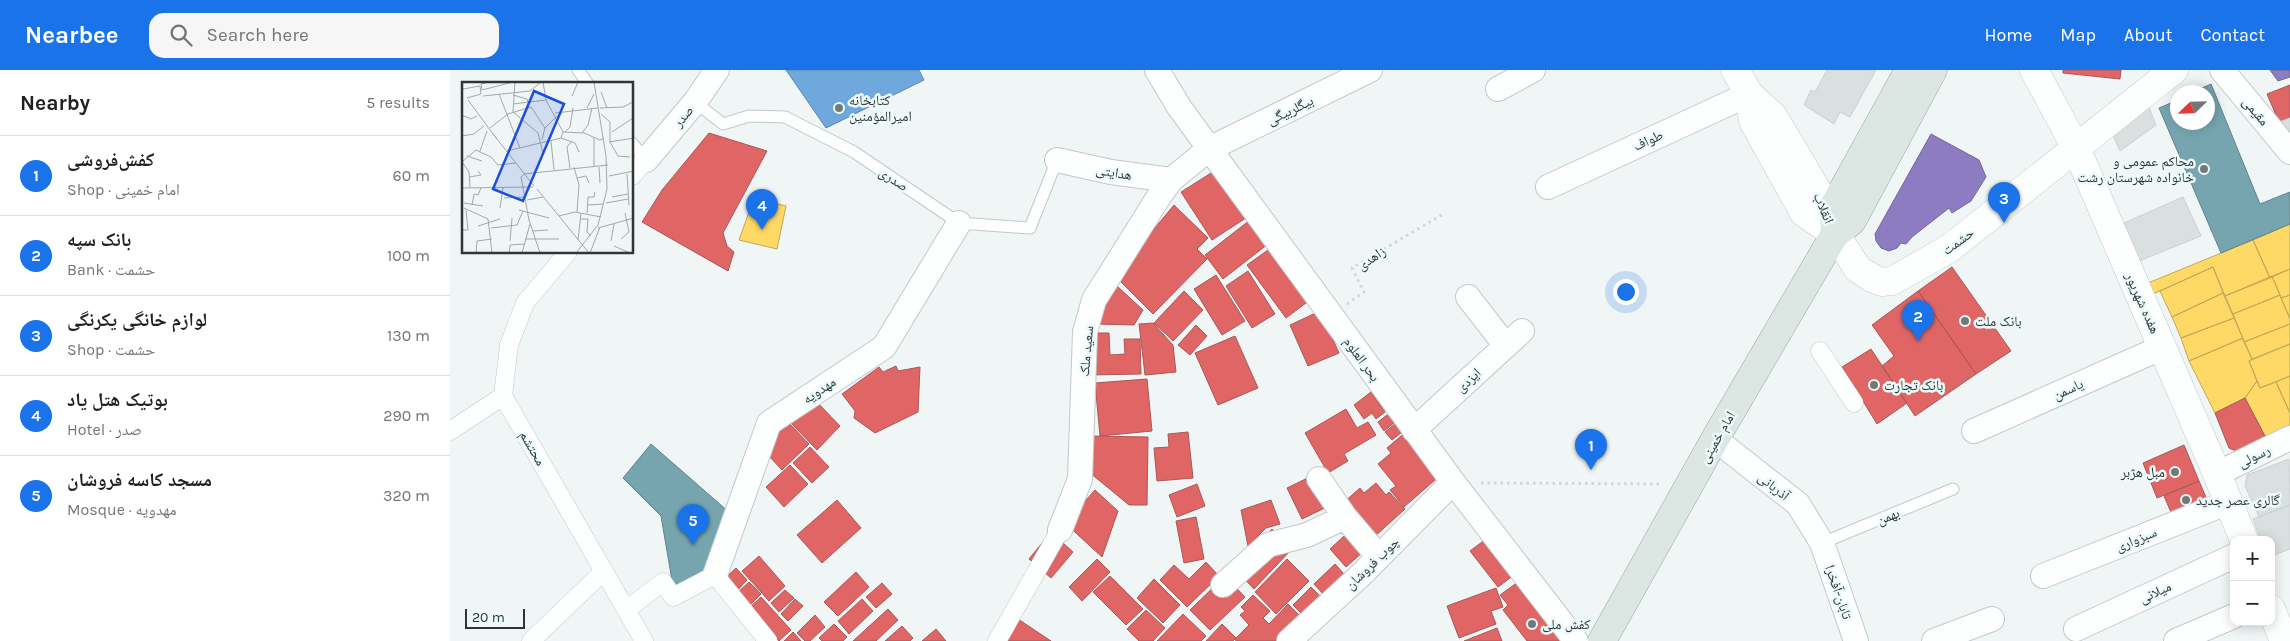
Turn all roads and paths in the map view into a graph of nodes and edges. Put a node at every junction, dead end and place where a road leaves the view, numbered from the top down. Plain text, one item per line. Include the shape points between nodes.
1 (578, 70) edge
2 (717, 70) edge
3 (1157, 70) edge
4 (1370, 70) edge
5 (1533, 70) edge
6 (1735, 70) edge
7 (1909, 70) edge
8 (1933, 70) edge
9 (2034, 70) edge
10 (2174, 70) edge
11 (2222, 70) edge
12 (587, 82) edge
13 (1498, 90) dead end
14 (1749, 94) junction
15 (695, 102) junction
16 (2061, 120) junction
17 (2108, 122) junction
18 (2076, 148) junction
19 (1209, 150) junction
20 (2290, 152) edge
21 (637, 160) edge
22 (1057, 160) joint
23 (1171, 180) junction
24 (1548, 187) dead end
25 (1445, 213) dead end
26 (959, 224) junction
27 (1835, 234) junction
28 (566, 254) edge
29 (1468, 297) dead end
30 (1331, 316) junction
31 (2163, 347) junction
32 (1820, 351) dead end
33 (503, 396) junction
34 (1854, 403) dead end
35 (1414, 430) junction
36 (450, 431) edge
37 (1974, 431) dead end
38 (2290, 438) edge
39 (1715, 439) junction
40 (2217, 474) junction
41 (1319, 479) dead end
42 (1453, 482) junction
43 (1662, 484) dead end
44 (1953, 489) dead end
45 (2229, 502) junction
46 (1345, 517) junction
47 (1060, 530) joint
48 (2242, 536) edge
49 (1822, 542) junction
50 (1379, 557) junction
51 (2230, 558) edge
52 (604, 571) junction
53 (715, 575) junction
54 (2043, 576) dead end
55 (1223, 585) dead end
56 (626, 610) junction
57 (2230, 618) edge
58 (1992, 619) dead end
59 (2275, 619) edge
60 (2076, 629) dead end
61 (531, 641) edge
62 (644, 641) edge
63 (768, 641) edge
64 (997, 641) edge
65 (1289, 641) edge
66 (1576, 641) edge
67 (1602, 641) edge
68 (1856, 641) edge
69 (1934, 641) edge
70 (2176, 641) edge
71 (2284, 641) edge

1 - 12 lane
2 - 15 street, صدر
3 - 19 street, بحر العلوم
4 - 19 street, بیگلربیگی
5 - 13 street
6 - 14 main road, انقلاب
7 - 27 main road via 1834,206
8 - 27 main road, امام خمینی via 1852,221
9 - 16 main road, هفده شهریور
10 - 17 main road, حشمت
11 - 20 street, مقیمی
14 - 24 street, طواف
14 - 27 main road, انقلاب via 1753,121 1804,213
15 - 21 street, صدر
15 - 26 lane, صدری via 723,124 749,116 785,117 854,152
16 - 17 main road via 2071,131 2080,132
16 - 18 main road, هفده شهریور
17 - 18 main road, حشمت
18 - 27 main road, حشمت via 1950,248 1892,281 1882,282 1858,269
18 - 31 main road, هفده شهریور
19 - 23 street, سعید ملک
19 - 30 street, بحر العلوم
22 - 23 street, هدایتی
22 - 26 lane via 1030,228
23 - 47 street, سعید ملک via 1094,300 1085,332 1080,478
25 - 30 path, زاهدی via 1352,268 1364,292
26 - 53 street, مهدویه via 884,347 768,423
27 - 39 main road, امام خمینی
28 - 33 street via 525,303 509,344
29 - 35 street, ایزدی via 1514,338
30 - 35 street, بحر العلوم
31 - 37 street, یاسمن
31 - 40 main road, هفده شهریور
32 - 34 street
33 - 36 street
33 - 52 street, محتشم
35 - 42 street, بحر العلوم
38 - 40 street, رسولی
39 - 49 street, آذربانی via 1798,504
39 - 67 main road, امام خمینی
40 - 45 main road, هفده شهریور
41 - 46 street
42 - 43 path
42 - 50 street, چوب فروشان
42 - 66 street, بحر العلوم
44 - 49 lane, بهمن
45 - 48 main road, هفده شهریور
45 - 54 street, سبزواری
46 - 50 street
46 - 55 street via 1307,535 1268,545
47 - 64 street
49 - 68 street, تابان-آفخرا
50 - 65 street, چوب فروشان
51 - 60 street, میلانی
52 - 56 street, محتشم
52 - 61 street
53 - 56 street via 673,597 664,582
53 - 63 street
56 - 62 street, محتشم
57 - 70 street
58 - 69 street
59 - 71 main road

